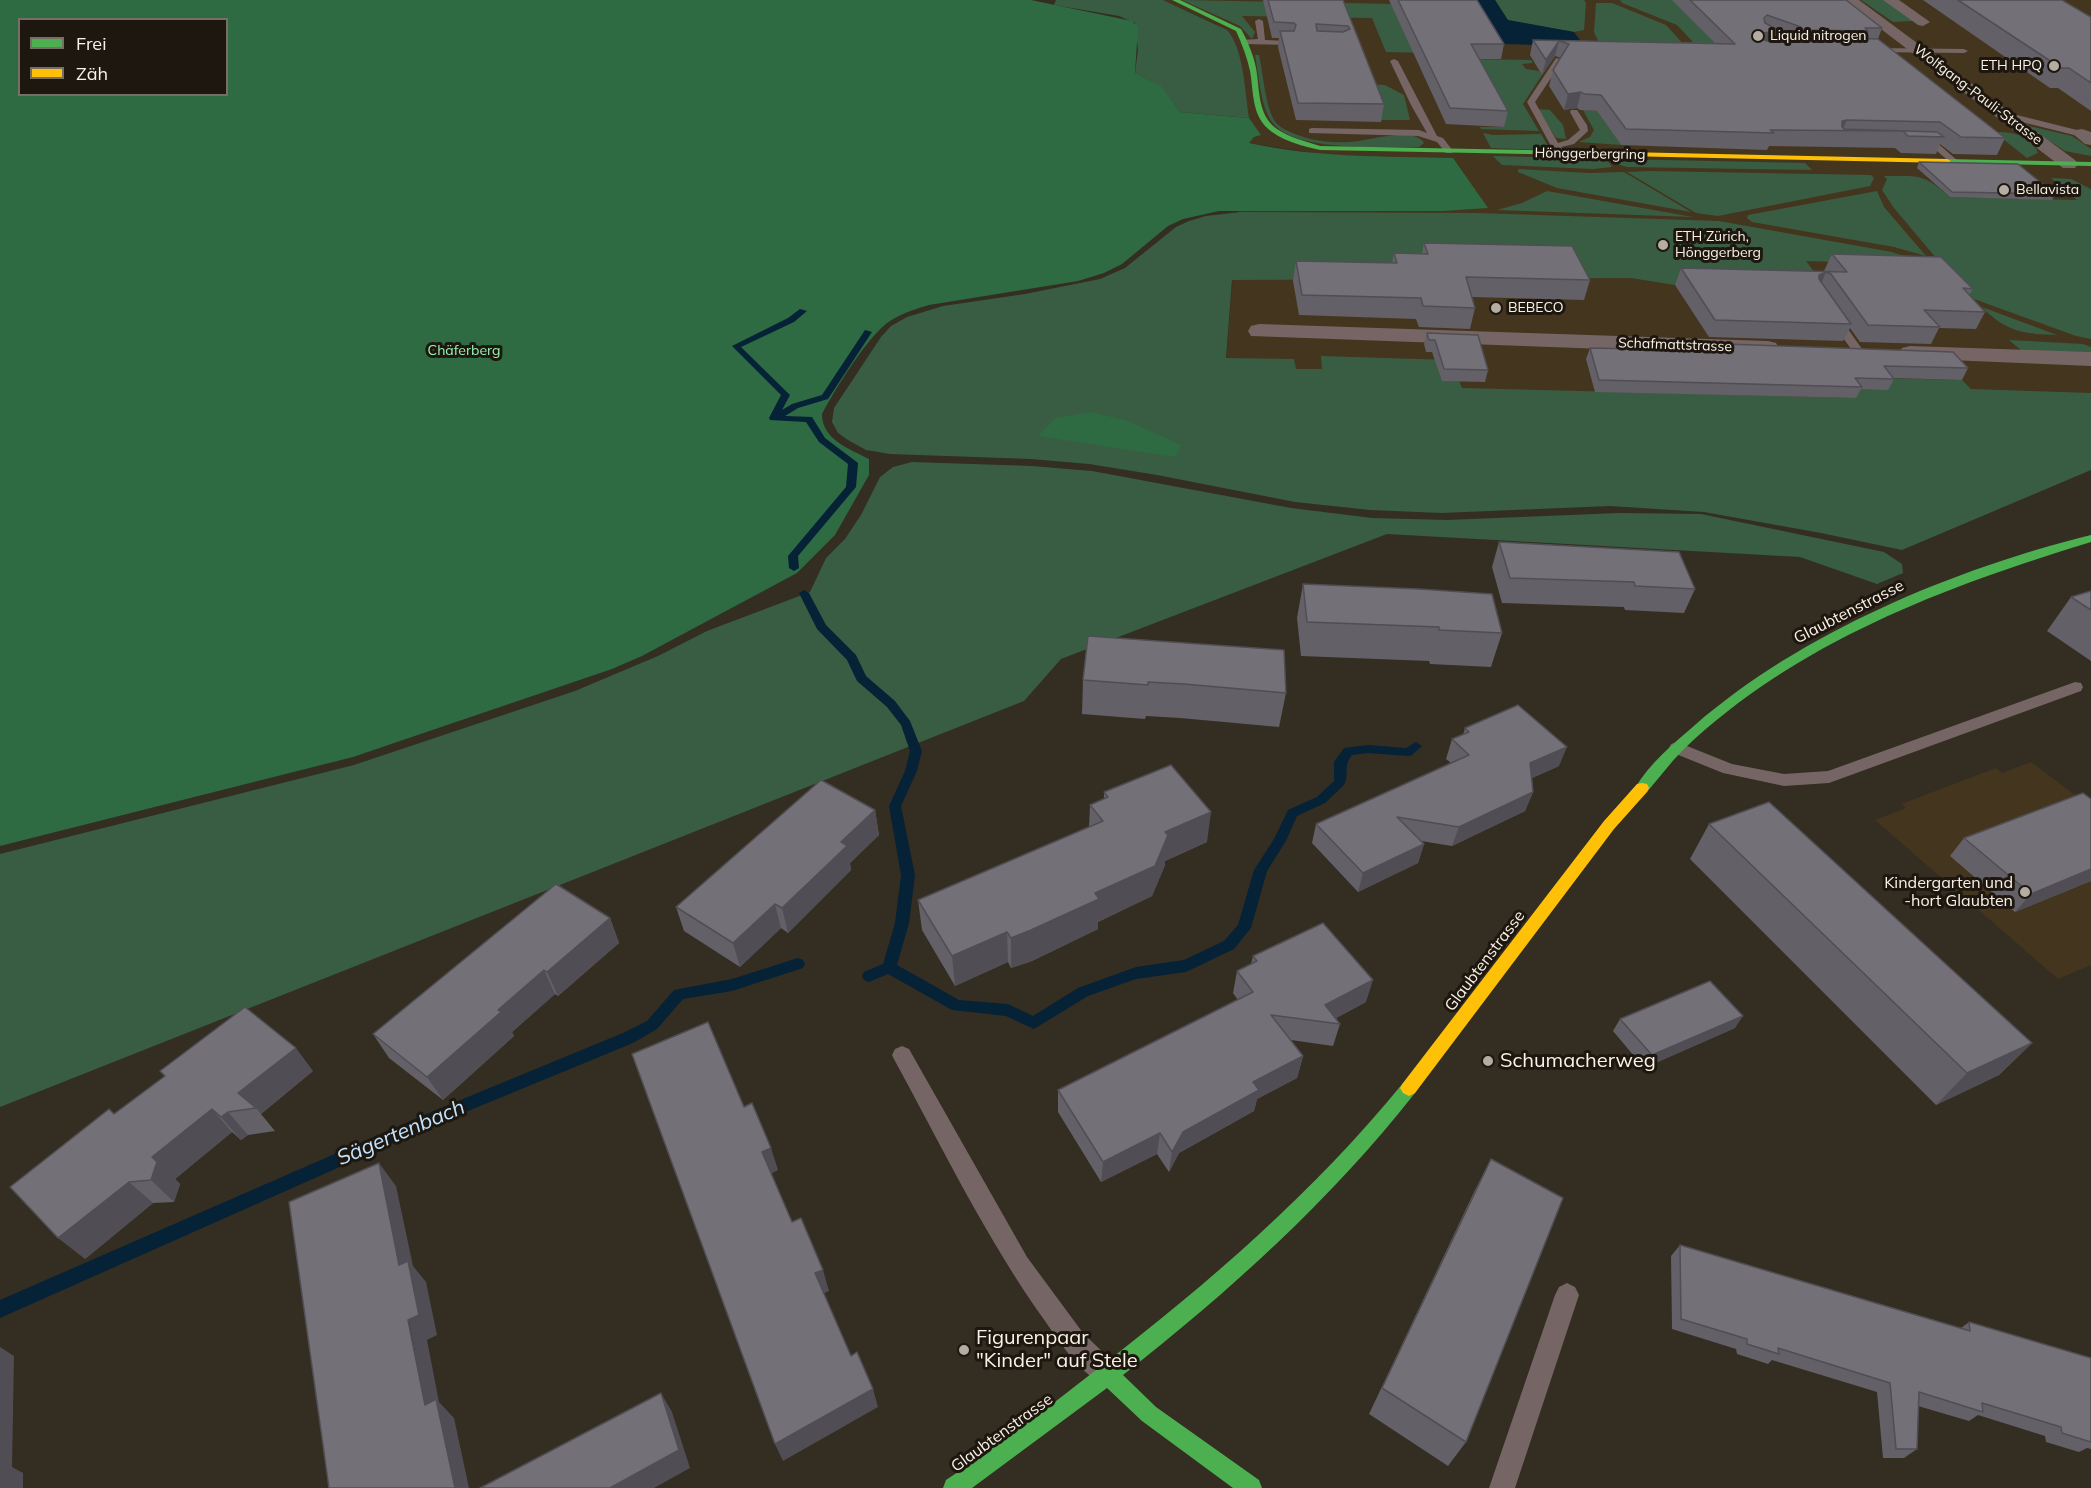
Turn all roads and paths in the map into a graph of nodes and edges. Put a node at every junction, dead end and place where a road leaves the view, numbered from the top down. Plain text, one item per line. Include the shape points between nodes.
1 (1175, 0) edge
2 (1851, 0) edge
3 (1890, 0) edge
4 (1259, 21) dead end
5 (1885, 26) junction
6 (1244, 42) junction
7 (1259, 42) junction
8 (1289, 43) edge
9 (1867, 50) edge
10 (1919, 51) junction
11 (1964, 51) dead end
12 (1559, 60) edge
13 (1394, 61) dead end
14 (1574, 112) edge
15 (2005, 115) junction
16 (1312, 130) edge
17 (1432, 135) junction
18 (2086, 137) edge
19 (1909, 142) edge
20 (1558, 150) junction
21 (1449, 151) junction
22 (1954, 162) junction
23 (2070, 164) junction
24 (2091, 164) edge
25 (1830, 311) edge
26 (1259, 330) dead end
27 (1788, 349) edge
28 (1835, 351) edge
29 (1858, 351) junction
30 (2091, 358) edge
31 (2091, 538) edge
32 (2074, 687) dead end
33 (1677, 748) junction
34 (902, 1055) dead end
35 (1567, 1295) dead end
36 (1107, 1374) junction
37 (954, 1488) edge
38 (1251, 1488) edge
39 (1502, 1488) edge

1 - 6 street via 1232,26 1243,35
2 - 5 street, Wolfgang-Pauli-Strasse
3 - 5 street, Wolfgang-Pauli-Strasse via 1923,22 1910,27
4 - 7 lane
5 - 10 street, Wolfgang-Pauli-Strasse
6 - 7 lane
6 - 21 street, Hönggerbergring via 1260,117 1283,137 1320,148
7 - 8 lane
9 - 10 lane
10 - 11 lane
10 - 15 street, Wolfgang-Pauli-Strasse
12 - 20 lane via 1531,102
13 - 17 lane
14 - 20 lane via 1584,131
15 - 18 lane
15 - 23 street, Wolfgang-Pauli-Strasse
16 - 17 lane
17 - 21 lane
19 - 22 lane via 1932,142
20 - 21 street, Hönggerbergring
20 - 22 street, Hönggerbergring
22 - 23 street, Hönggerbergring
23 - 24 street, Hönggerbergring
25 - 29 lane
26 - 27 street, Schafmattstrasse
28 - 29 street
29 - 30 street
31 - 33 street, Glaubtenstrasse via 2002,564 1904,601 1809,648 1718,712
32 - 33 lane via 1829,777 1784,780 1730,769
33 - 36 street, Glaubtenstrasse via 1609,825 1444,1044 1358,1149 1273,1236 1204,1299
34 - 36 lane via 1019,1265 1074,1342
35 - 39 lane
36 - 37 street, Glaubtenstrasse via 1022,1442
36 - 38 street via 1149,1414

